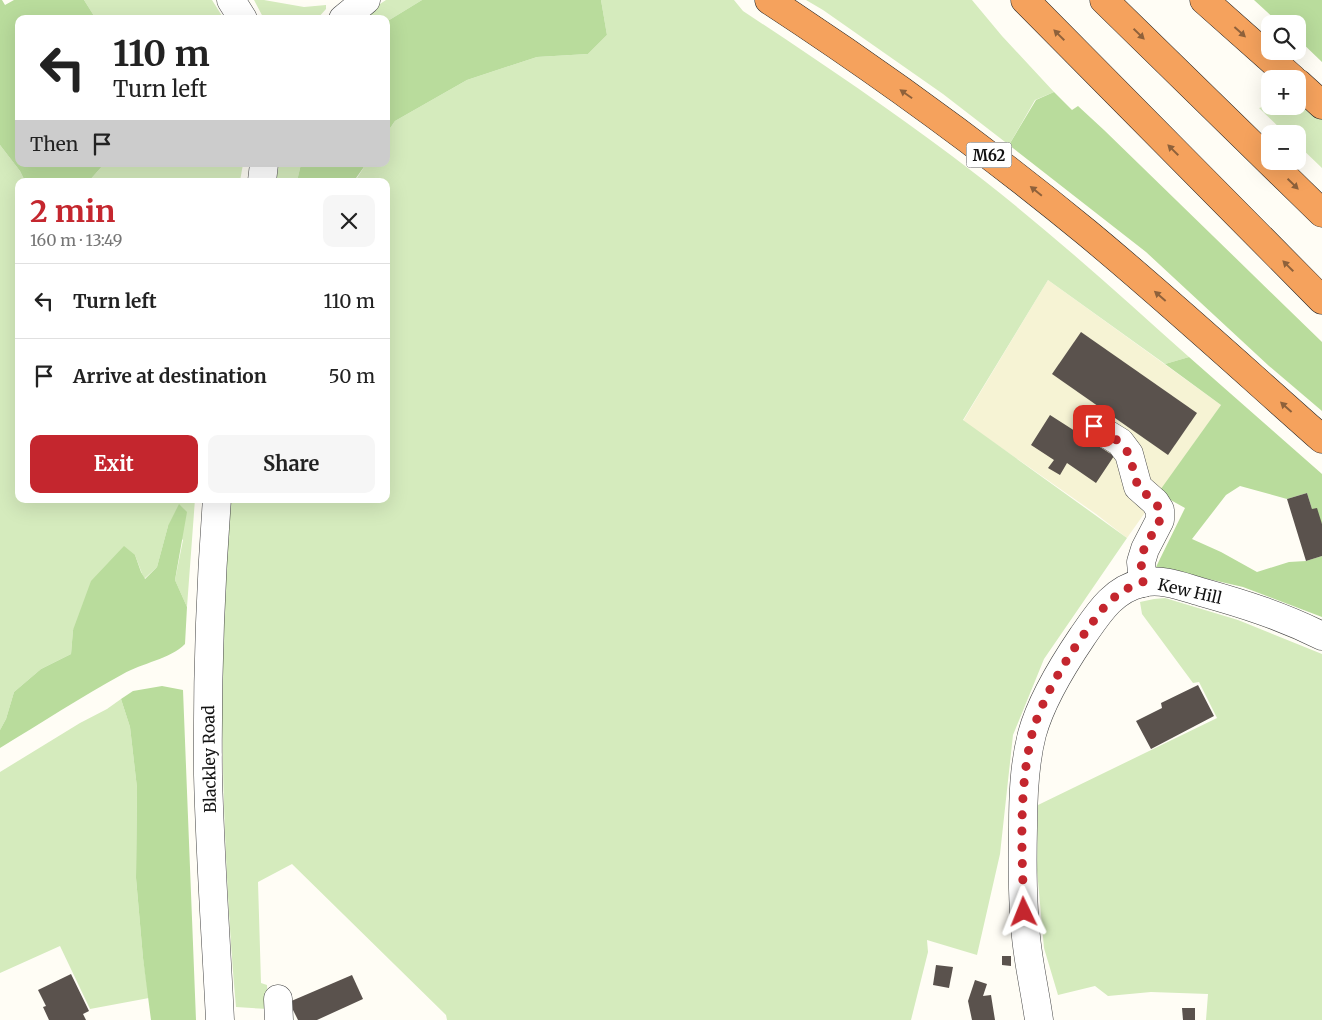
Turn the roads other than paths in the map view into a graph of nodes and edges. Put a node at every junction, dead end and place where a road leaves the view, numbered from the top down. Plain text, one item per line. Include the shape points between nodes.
1 (232, 0) edge
2 (366, 0) edge
3 (769, 0) edge
4 (1024, 0) edge
5 (1104, 0) edge
6 (1204, 0) edge
7 (241, 15) edge
8 (348, 15) edge
9 (1282, 70) edge
10 (1306, 90) edge
11 (1322, 105) edge
12 (1322, 213) edge
13 (1322, 300) edge
14 (1094, 426) dead end
15 (1322, 439) edge
16 (216, 503) edge
17 (1143, 582) junction
18 (1322, 636) edge
19 (220, 1020) edge
20 (1040, 1020) edge

1 - 7 street
2 - 8 street
15 -> 3 highway, M62 via 1087,233 1022,181 948,124
13 -> 4 highway
5 -> 12 highway
6 -> 9 highway
10 - 11 highway
14 - 17 street via 1120,442 1129,454 1138,487 1160,510 1160,520 1144,549 1141,562
16 - 19 street, Blackley Road via 208,692
17 - 18 street, Kew Hill via 1171,584 1234,601 1282,617
17 - 20 street, Kew Hill via 1125,590 1104,606 1068,658 1032,734 1023,800 1022,857 1028,952

